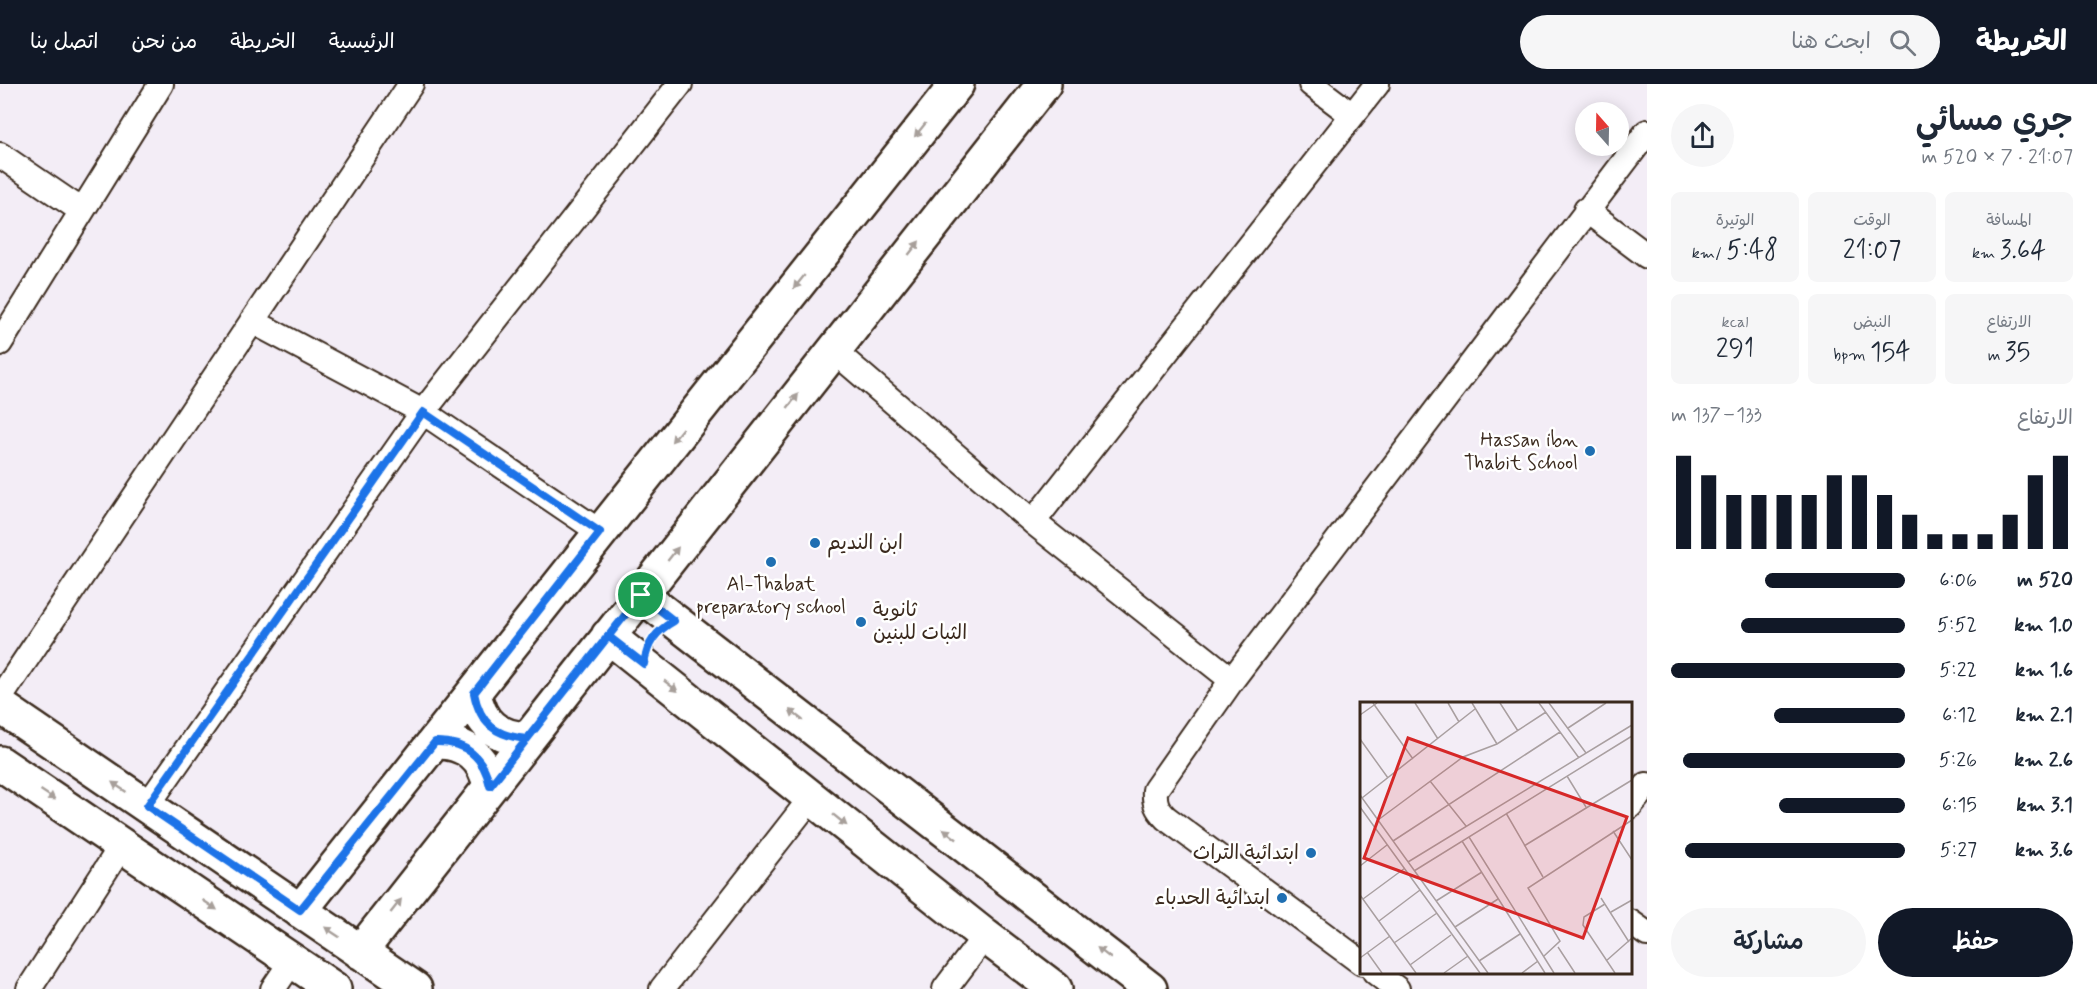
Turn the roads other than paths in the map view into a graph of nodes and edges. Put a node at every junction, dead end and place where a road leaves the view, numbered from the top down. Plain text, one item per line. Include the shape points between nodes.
1 (161, 84) edge
2 (411, 84) edge
3 (680, 84) edge
4 (957, 84) edge
5 (1044, 84) edge
6 (1311, 84) edge
7 (1377, 84) edge
8 (1352, 116) junction
9 (1647, 132) edge
10 (0, 155) edge
11 (1586, 210) junction
12 (82, 211) junction
13 (1647, 256) edge
14 (252, 321) junction
15 (0, 343) edge
16 (834, 350) junction
17 (423, 412) junction
18 (1034, 522) junction
19 (600, 532) junction
20 (641, 595) junction
21 (674, 621) junction
22 (608, 636) junction
23 (644, 664) junction
24 (1232, 680) junction
25 (474, 693) junction
26 (0, 698) edge
27 (0, 706) edge
28 (527, 739) junction
29 (435, 742) junction
30 (0, 763) edge
31 (1647, 785) edge
32 (490, 786) junction
33 (812, 797) junction
34 (1632, 804) edge
35 (147, 806) junction
36 (122, 845) junction
37 (300, 910) junction
38 (1632, 923) edge
39 (1647, 934) edge
40 (985, 936) junction
41 (360, 952) junction
42 (292, 961) junction
43 (1360, 962) edge
44 (1378, 974) edge
45 (29, 989) edge
46 (273, 989) edge
47 (334, 989) edge
48 (415, 989) edge
49 (662, 989) edge
50 (945, 989) edge
51 (1055, 989) edge
52 (1150, 989) edge
53 (1397, 989) edge

1 - 12 street
2 - 14 street
3 - 17 street
4 -> 19 main road
16 -> 5 main road
6 - 8 street
7 - 8 street
8 - 18 street
9 - 11 street
10 - 12 street
11 - 13 street
11 - 24 street
12 - 15 street
14 - 17 street
14 - 26 street
16 - 18 street
20 -> 16 main road
17 - 19 street
17 - 35 street
18 - 24 street
19 - 25 main road
20 - 21 main road
20 - 22 main road
21 - 23 main road via 649,643
52 -> 21 main road
22 - 23 main road
22 - 28 main road
23 -> 33 main road
24 - 43 street via 1155,790 1158,811
25 - 28 main road via 476,706 491,727 501,734
25 - 29 main road
35 -> 27 main road
28 - 32 main road
29 - 32 main road via 468,749 483,764
29 - 37 main road
30 -> 36 main road
31 - 34 street
41 -> 32 main road
33 -> 40 main road
33 - 49 street
35 - 37 main road
36 -> 42 main road
36 - 45 street
41 -> 37 main road
38 - 39 street
40 - 50 street
40 - 51 main road
41 - 48 main road
42 - 46 street
42 - 47 main road
44 - 53 street

